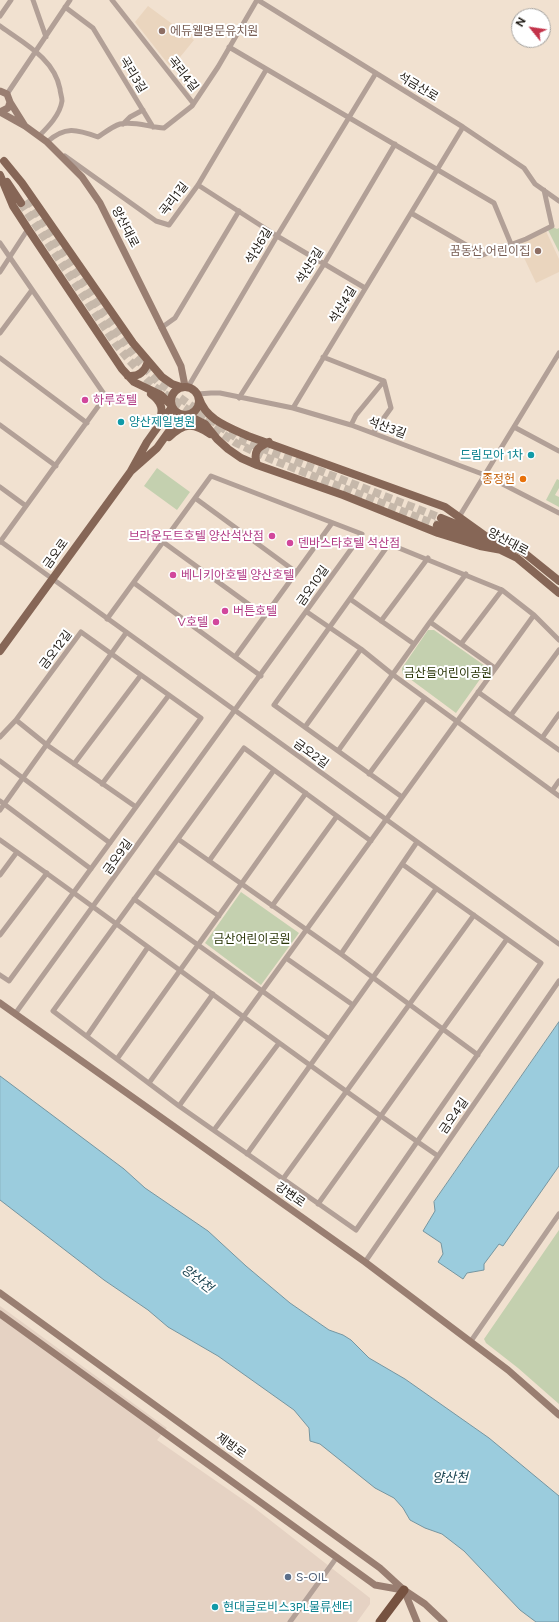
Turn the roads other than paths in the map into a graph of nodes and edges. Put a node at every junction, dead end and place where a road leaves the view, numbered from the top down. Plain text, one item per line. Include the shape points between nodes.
1 (11, 0) edge
2 (33, 0) edge
3 (70, 0) edge
4 (112, 0) edge
5 (258, 0) edge
6 (65, 7) junction
7 (0, 16) edge
8 (0, 26) edge
9 (46, 37) junction
10 (229, 47) junction
11 (36, 52) junction
12 (266, 70) junction
13 (376, 73) junction
14 (4, 92) edge
15 (10, 102) junction
16 (193, 103) junction
17 (143, 110) junction
18 (0, 112) edge
19 (349, 117) junction
20 (123, 124) junction
21 (25, 126) junction
22 (153, 127) junction
23 (463, 127) junction
24 (39, 136) junction
25 (47, 142) junction
26 (395, 144) junction
27 (55, 149) junction
28 (2, 158) edge
29 (437, 169) junction
30 (0, 171) edge
31 (0, 175) edge
32 (198, 185) junction
33 (544, 190) junction
34 (559, 201) edge
35 (239, 212) junction
36 (411, 213) junction
37 (28, 229) junction
38 (277, 236) junction
39 (0, 244) edge
40 (511, 244) junction
41 (10, 258) junction
42 (324, 264) junction
43 (0, 272) edge
44 (365, 288) junction
45 (32, 290) junction
46 (162, 328) junction
47 (0, 333) edge
48 (559, 353) edge
49 (0, 358) edge
50 (324, 358) junction
51 (148, 361) junction
52 (131, 379) junction
53 (384, 381) junction
54 (185, 387) junction
55 (199, 396) junction
56 (239, 398) junction
57 (172, 407) junction
58 (293, 408) junction
59 (186, 415) junction
60 (87, 423) junction
61 (0, 425) edge
62 (351, 425) junction
63 (514, 426) junction
64 (155, 431) junction
65 (373, 433) junction
66 (217, 439) junction
67 (269, 442) junction
68 (157, 448) junction
69 (559, 451) edge
70 (257, 465) junction
71 (56, 466) junction
72 (131, 472) junction
73 (485, 475) junction
74 (0, 487) edge
75 (196, 498) junction
76 (26, 506) junction
77 (559, 513) edge
78 (459, 517) junction
79 (332, 523) junction
80 (484, 535) junction
81 (0, 541) edge
82 (163, 542) junction
83 (502, 550) junction
84 (428, 558) junction
85 (296, 572) junction
86 (466, 574) junction
87 (52, 580) junction
88 (559, 581) edge
89 (134, 583) junction
90 (502, 590) junction
91 (559, 592) edge
92 (350, 599) junction
93 (307, 612) junction
94 (534, 615) junction
95 (265, 616) junction
96 (107, 619) junction
97 (381, 621) junction
98 (430, 622) junction
99 (330, 628) junction
100 (126, 633) junction
101 (559, 640) edge
102 (414, 644) junction
103 (462, 644) junction
104 (361, 649) junction
105 (559, 650) edge
106 (0, 651) edge
107 (111, 654) junction
108 (235, 657) junction
109 (495, 668) junction
110 (392, 674) junction
111 (141, 675) junction
112 (261, 676) junction
113 (478, 692) junction
114 (169, 695) junction
115 (425, 698) junction
116 (235, 712) junction
117 (559, 714) edge
118 (511, 715) junction
119 (16, 720) junction
120 (457, 722) junction
121 (305, 727) junction
122 (0, 737) edge
123 (542, 738) junction
124 (47, 745) junction
125 (559, 750) edge
126 (338, 751) junction
127 (0, 761) edge
128 (74, 764) junction
129 (274, 770) junction
130 (369, 774) junction
131 (23, 778) junction
132 (559, 781) edge
133 (102, 784) junction
134 (552, 791) junction
135 (306, 793) junction
136 (559, 796) edge
137 (402, 797) junction
138 (2, 803) edge
139 (136, 807) junction
140 (0, 810) edge
141 (337, 816) junction
142 (386, 820) junction
143 (178, 839) junction
144 (0, 840) edge
145 (371, 840) junction
146 (418, 842) junction
147 (110, 843) junction
148 (17, 852) junction
149 (208, 861) junction
150 (402, 864) junction
151 (91, 869) junction
152 (155, 871) junction
153 (47, 873) junction
154 (0, 875) edge
155 (241, 884) junction
156 (436, 889) junction
157 (74, 892) junction
158 (134, 899) junction
159 (272, 906) junction
160 (94, 907) junction
161 (474, 915) junction
162 (219, 916) junction
163 (117, 923) junction
164 (306, 931) junction
165 (0, 935) edge
166 (506, 938) junction
167 (198, 944) junction
168 (559, 944) edge
169 (148, 947) junction
170 (341, 954) junction
171 (286, 958) junction
172 (180, 970) junction
173 (0, 975) edge
174 (373, 978) junction
175 (559, 981) edge
176 (263, 990) junction
177 (213, 994) junction
178 (0, 1003) edge
179 (353, 1005) junction
180 (409, 1005) junction
181 (16, 1014) junction
182 (243, 1017) junction
183 (442, 1029) junction
184 (86, 1036) junction
185 (329, 1039) junction
186 (279, 1043) junction
187 (478, 1055) junction
188 (117, 1059) junction
189 (310, 1065) junction
190 (149, 1082) junction
191 (347, 1091) junction
192 (180, 1106) junction
193 (381, 1116) junction
194 (214, 1130) junction
195 (417, 1142) junction
196 (247, 1154) junction
197 (438, 1156) junction
198 (283, 1179) junction
199 (318, 1204) junction
200 (559, 1214) edge
201 (365, 1262) junction
202 (0, 1293) edge
203 (0, 1314) edge
204 (471, 1341) junction
205 (559, 1416) edge
206 (337, 1557) junction
207 (404, 1590) junction
208 (382, 1620) edge
209 (290, 1622) edge
210 (417, 1622) edge
211 (444, 1622) edge

1 - 7 street
2 - 9 street
3 - 6 street
4 - 16 street, 곡리4길
5 - 10 street, 곡리4길
5 - 13 street, 석금산로
6 - 9 street
6 - 17 street, 곡리3길 via 93,28
8 - 11 street
9 - 11 street
10 - 12 street
10 - 16 street, 곡리4길
11 - 14 street
11 - 24 street via 53,69 62,100 53,120
12 - 19 street
12 - 32 street, 곡리1길
13 - 19 street, 석산6길
13 - 23 street, 석금산로
14 - 15 street
15 - 18 street via 8,108
15 - 21 street
16 - 22 street via 164,128
17 - 20 street, 곡리3길
17 - 22 street
18 - 21 street, 양산대로
19 - 26 street
19 - 38 street, 석산6길
20 - 22 street via 135,123
20 - 25 street, 곡리3길 via 98,137 77,130 64,131
21 - 24 street, 양산대로
23 - 29 street, 석산4길
23 - 33 street, 석금산로 via 524,168 535,184
24 - 25 street, 양산대로
25 - 27 street, 양산대로
26 - 29 street
26 - 42 street, 석산5길
27 - 32 street, 곡리1길 via 156,221 169,225
27 - 46 street, 양산대로 via 82,178 100,203
28 - 30 main road via 25,201
28 - 51 main road
29 - 36 street, 석산4길
29 - 40 street via 494,203
31 - 37 main road via 13,206
32 - 35 street
33 - 34 street, 석금산로
33 - 40 street via 552,226
35 - 38 street
35 - 46 street via 175,318
36 - 40 street via 473,249 478,256
36 - 44 street, 석산4길
37 - 41 street
37 - 52 main road
38 - 42 street
38 - 54 street, 석산6길
39 - 41 street
41 - 43 street
41 - 45 street
42 - 44 street
42 - 56 street, 석산5길
44 - 50 street, 석산4길
45 - 47 street
45 - 60 street via 104,394
46 - 54 street, 양산대로 via 181,366
48 - 63 street
49 - 60 street
50 - 53 street
50 - 58 street, 석산4길
51 - 52 main road via 142,373
51 - 54 main road via 167,381
52 - 57 main road via 161,395
52 - 64 main road via 161,405 161,414
53 - 62 street
53 - 65 street via 391,408
54 - 55 main road via 192,388
54 - 57 main road via 176,389 171,397
55 - 56 street, 석산3길 via 211,392
55 - 59 main road via 198,407 192,414
55 - 67 main road via 204,409 215,419 248,436
56 - 58 street, 석산3길
57 - 59 main road via 177,413
57 - 64 main road, 금오로
58 - 62 street, 석산3길
59 - 66 main road via 205,424
59 - 68 main road, 금오로 via 172,427
60 - 71 street
61 - 71 street
62 - 65 street, 석산3길
63 - 69 street
63 - 73 street
64 - 72 main road, 금오로
65 - 73 street, 석산3길
66 - 68 main road via 197,426 184,426
66 - 70 main road via 241,458
67 - 70 main road via 260,446 256,452
67 - 78 main road via 446,507
68 - 72 main road, 금오로
70 - 83 main road via 343,495 438,533
71 - 76 street
72 - 87 main road, 금오로
73 - 77 street, 석산3길
73 - 78 street
74 - 76 street
75 - 79 street, 금오10길 via 211,476
75 - 82 street, 금오10길
75 - 85 street, 금오10길
76 - 81 street
78 - 80 main road
79 - 85 street, 금오10길
79 - 93 street, 금오10길 via 362,534
80 - 83 main road, 양산대로 via 439,522
80 - 88 main road, 양산대로 via 522,550
81 - 87 street, 금오2길
82 - 89 street, 금오10길
82 - 95 street
83 - 91 main road, 양산대로 via 518,558
84 - 86 street
84 - 92 street via 390,544
84 - 97 street
85 - 95 street, 금오10길
86 - 90 street
86 - 98 street
87 - 96 street, 금오2길
87 - 106 main road, 금오로
89 - 96 street, 금오10길
89 - 108 street
90 - 94 street
90 - 103 street
92 - 97 street
92 - 99 street
93 - 99 street
93 - 112 street, 금오10길
94 - 101 street
94 - 109 street
95 - 108 street, 금오10길
96 - 100 street, 금오2길
97 - 102 street
98 - 102 street
98 - 103 street
99 - 104 street
99 - 121 street via 274,705
100 - 107 street
100 - 116 street, 금오2길
102 - 110 street
103 - 109 street
104 - 110 street
104 - 121 street
105 - 118 street
107 - 111 street, 금오12길
107 - 119 street, 금오12길 via 81,632
107 - 124 street
108 - 112 street
109 - 113 street
110 - 115 street
110 - 126 street
111 - 114 street, 금오12길
111 - 128 street
112 - 116 street, 금오10길
113 - 118 street
113 - 120 street
114 - 133 street
114 - 139 street, 금오12길 via 201,718
115 - 120 street
115 - 130 street
116 - 142 street, 금오2길
116 - 160 street, 금오9길
117 - 123 street
118 - 123 street
119 - 122 street, 금오12길
119 - 124 street
120 - 134 street
120 - 137 street
121 - 126 street
123 - 125 street
124 - 128 street
124 - 131 street
126 - 130 street
127 - 131 street
128 - 133 street
129 - 135 street
129 - 143 street via 244,748
129 - 149 street
130 - 137 street
131 - 138 street
131 - 147 street
132 - 134 street
133 - 139 street
134 - 136 street
135 - 141 street
135 - 155 street
137 - 142 street
138 - 140 street
138 - 151 street
139 - 147 street, 금오12길
141 - 145 street
141 - 159 street
142 - 145 street
142 - 146 street, 금오2길
143 - 149 street
143 - 152 street
144 - 148 street
145 - 164 street
146 - 150 street
146 - 168 street, 금오2길
147 - 151 street, 금오12길
148 - 153 street
148 - 154 street
149 - 155 street
150 - 156 street
150 - 170 street
151 - 157 street, 금오12길
152 - 158 street
152 - 162 street
153 - 157 street
153 - 165 street
155 - 159 street
155 - 162 street
156 - 161 street
156 - 174 street
157 - 160 street
157 - 173 street, 금오12길 via 9,981
158 - 163 street
158 - 167 street
159 - 164 street
160 - 163 street
160 - 181 street, 금오9길
161 - 166 street
161 - 180 street
162 - 167 street
163 - 169 street
163 - 184 street via 54,1011
164 - 170 street
164 - 171 street
166 - 183 street
166 - 187 street via 541,963
167 - 172 street
167 - 176 street
169 - 172 street
169 - 184 street
170 - 174 street
171 - 176 street
171 - 179 street
172 - 177 street
172 - 188 street
174 - 179 street
174 - 180 street
175 - 197 street, 금오4길
176 - 182 street
176 - 185 street
177 - 182 street
177 - 190 street
178 - 181 street, 강변로
179 - 185 street
180 - 183 street
180 - 191 street
181 - 201 street, 강변로
182 - 186 street
182 - 192 street
183 - 187 street
183 - 193 street
184 - 188 street
185 - 189 street
186 - 189 street
186 - 194 street
187 - 195 street
188 - 190 street
189 - 191 street
189 - 196 street
190 - 192 street
191 - 193 street
191 - 198 street
192 - 194 street
193 - 195 street
193 - 199 street
194 - 196 street
195 - 197 street
195 - 199 street via 356,1230
196 - 198 street
197 - 201 street, 금오4길
198 - 199 street
200 - 204 street
201 - 204 street, 강변로
202 - 207 street, 제방로 via 380,1568
203 - 206 street
204 - 205 street, 강변로
206 - 207 street via 375,1585
206 - 209 street
207 - 208 highway
207 - 210 street
207 - 211 street, 제방로 via 425,1604

